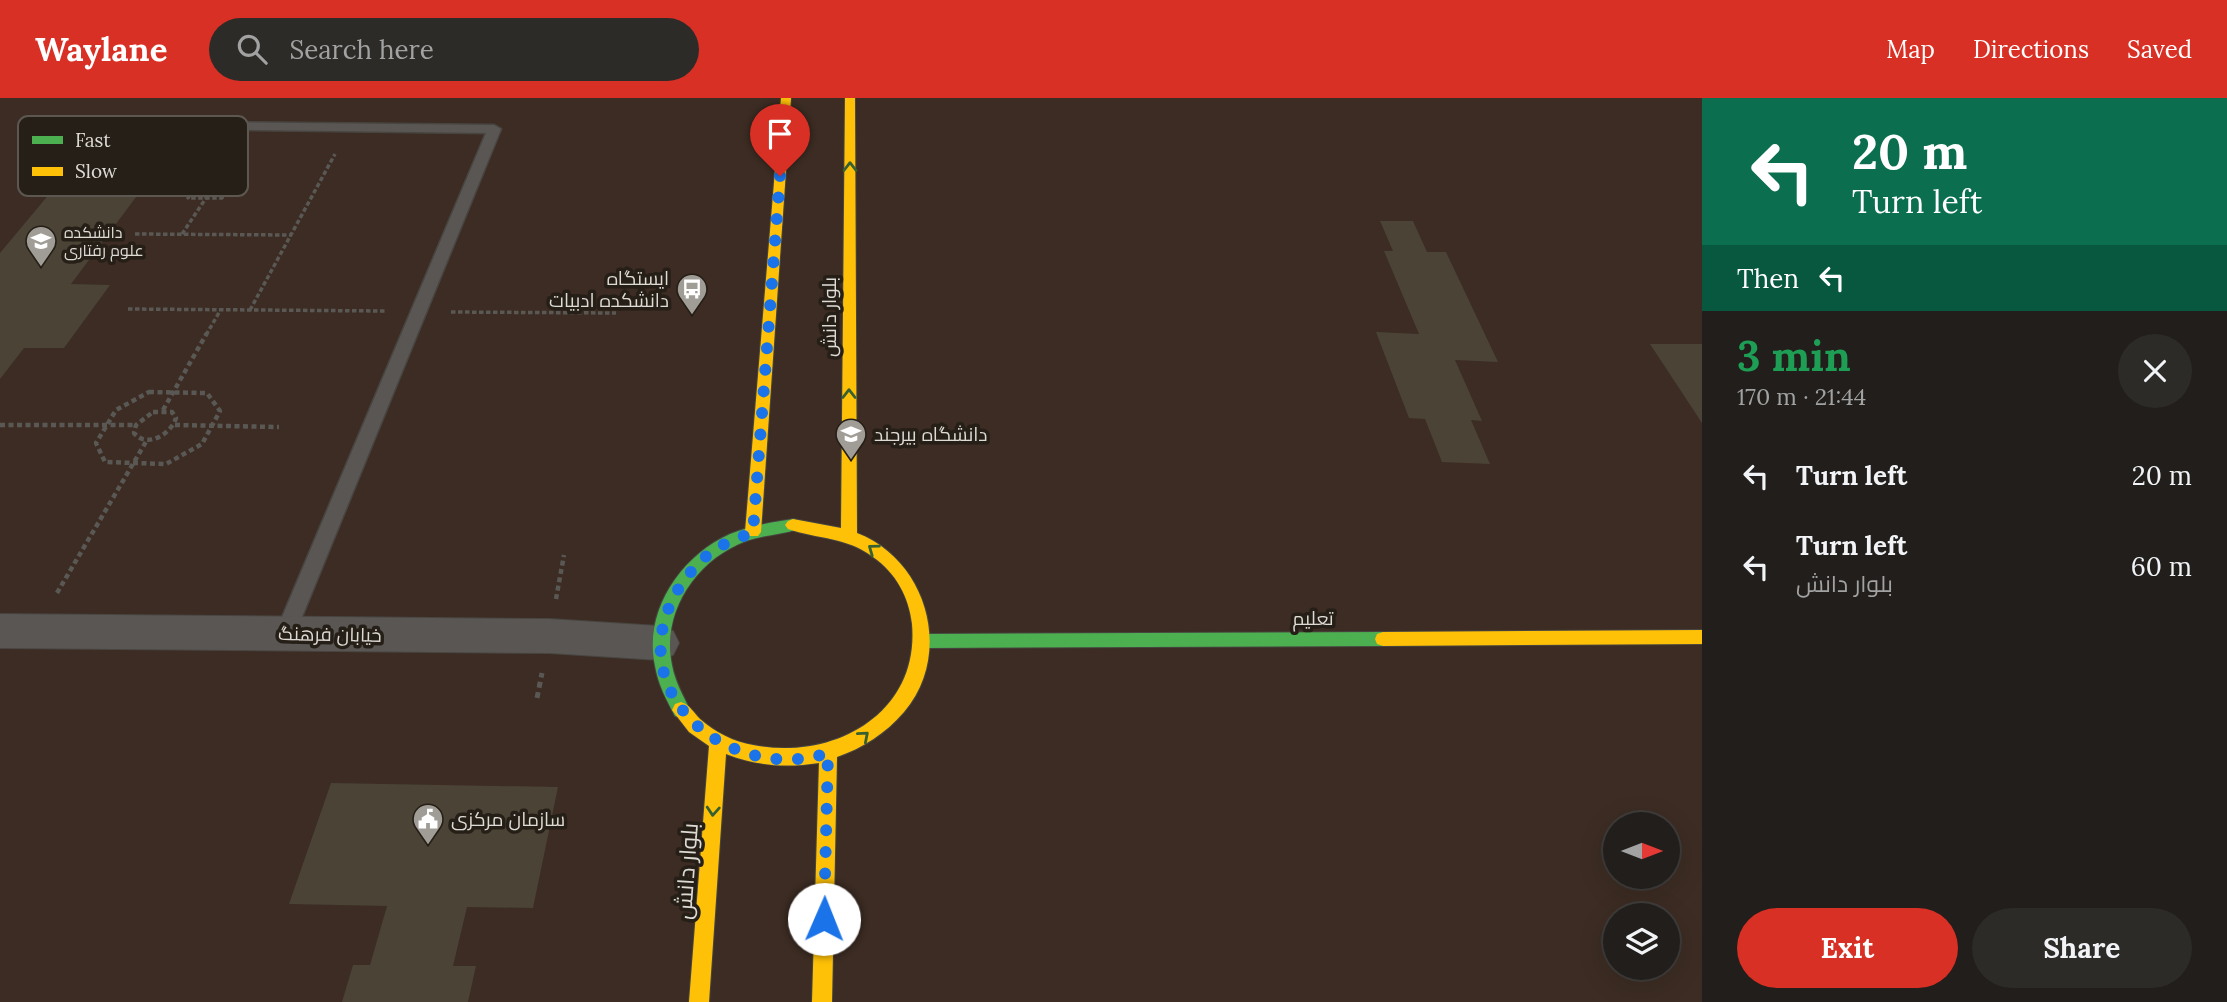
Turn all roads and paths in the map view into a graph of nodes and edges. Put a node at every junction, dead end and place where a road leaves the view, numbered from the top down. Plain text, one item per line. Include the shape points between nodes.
1 (786, 98) edge
2 (850, 98) edge
3 (248, 126) edge
4 (339, 147) dead end
5 (189, 196) edge
6 (223, 196) edge
7 (206, 198) junction
8 (135, 234) dead end
9 (182, 235) junction
10 (292, 235) junction
11 (128, 309) dead end
12 (221, 310) junction
13 (250, 310) junction
14 (421, 312) junction
15 (616, 313) dead end
16 (174, 392) junction
17 (163, 410) junction
18 (0, 425) edge
19 (107, 425) junction
20 (135, 425) junction
21 (175, 425) junction
22 (212, 426) junction
23 (279, 427) dead end
24 (147, 440) junction
25 (134, 463) junction
26 (753, 532) junction
27 (849, 536) junction
28 (17, 631) edge
29 (285, 634) junction
30 (1702, 637) edge
31 (925, 641) junction
32 (659, 643) junction
33 (718, 743) junction
34 (828, 753) junction
35 (699, 1002) edge
36 (822, 1002) edge

1 - 26 street
27 -> 2 street, بلوار دانش
3 - 14 lane via 494,129
4 - 10 path
5 - 7 path
6 - 7 path
7 - 9 path
8 - 9 path
9 - 10 path
10 - 13 path
11 - 12 path
12 - 13 path
12 - 16 path
13 - 14 path
14 - 15 path
14 - 29 lane
16 - 17 path
16 - 19 path via 149,392 116,410
16 - 22 path via 207,393 220,411
17 - 20 path
17 - 21 path via 172,412
18 - 19 path
19 - 20 path
19 - 25 path via 96,443 106,462
20 - 24 path via 134,433
21 - 22 path
21 - 24 path via 168,433
22 - 23 path
22 - 25 path via 202,444 166,464
24 - 25 path
25 - 28 path via 86,547
26 - 27 street via 793,525
26 - 32 street via 718,548 688,573 668,606
31 -> 27 street via 918,603 898,569 868,544
28 - 29 street, خیابان فرهنگ
29 - 32 street, خیابان فرهنگ via 549,636
30 - 31 street, تعلیم
34 -> 31 street via 854,745 889,714 916,681
32 - 33 street via 665,681 685,716
33 - 34 street via 760,758 808,759
33 -> 35 street, بلوار دانش
34 - 36 street

